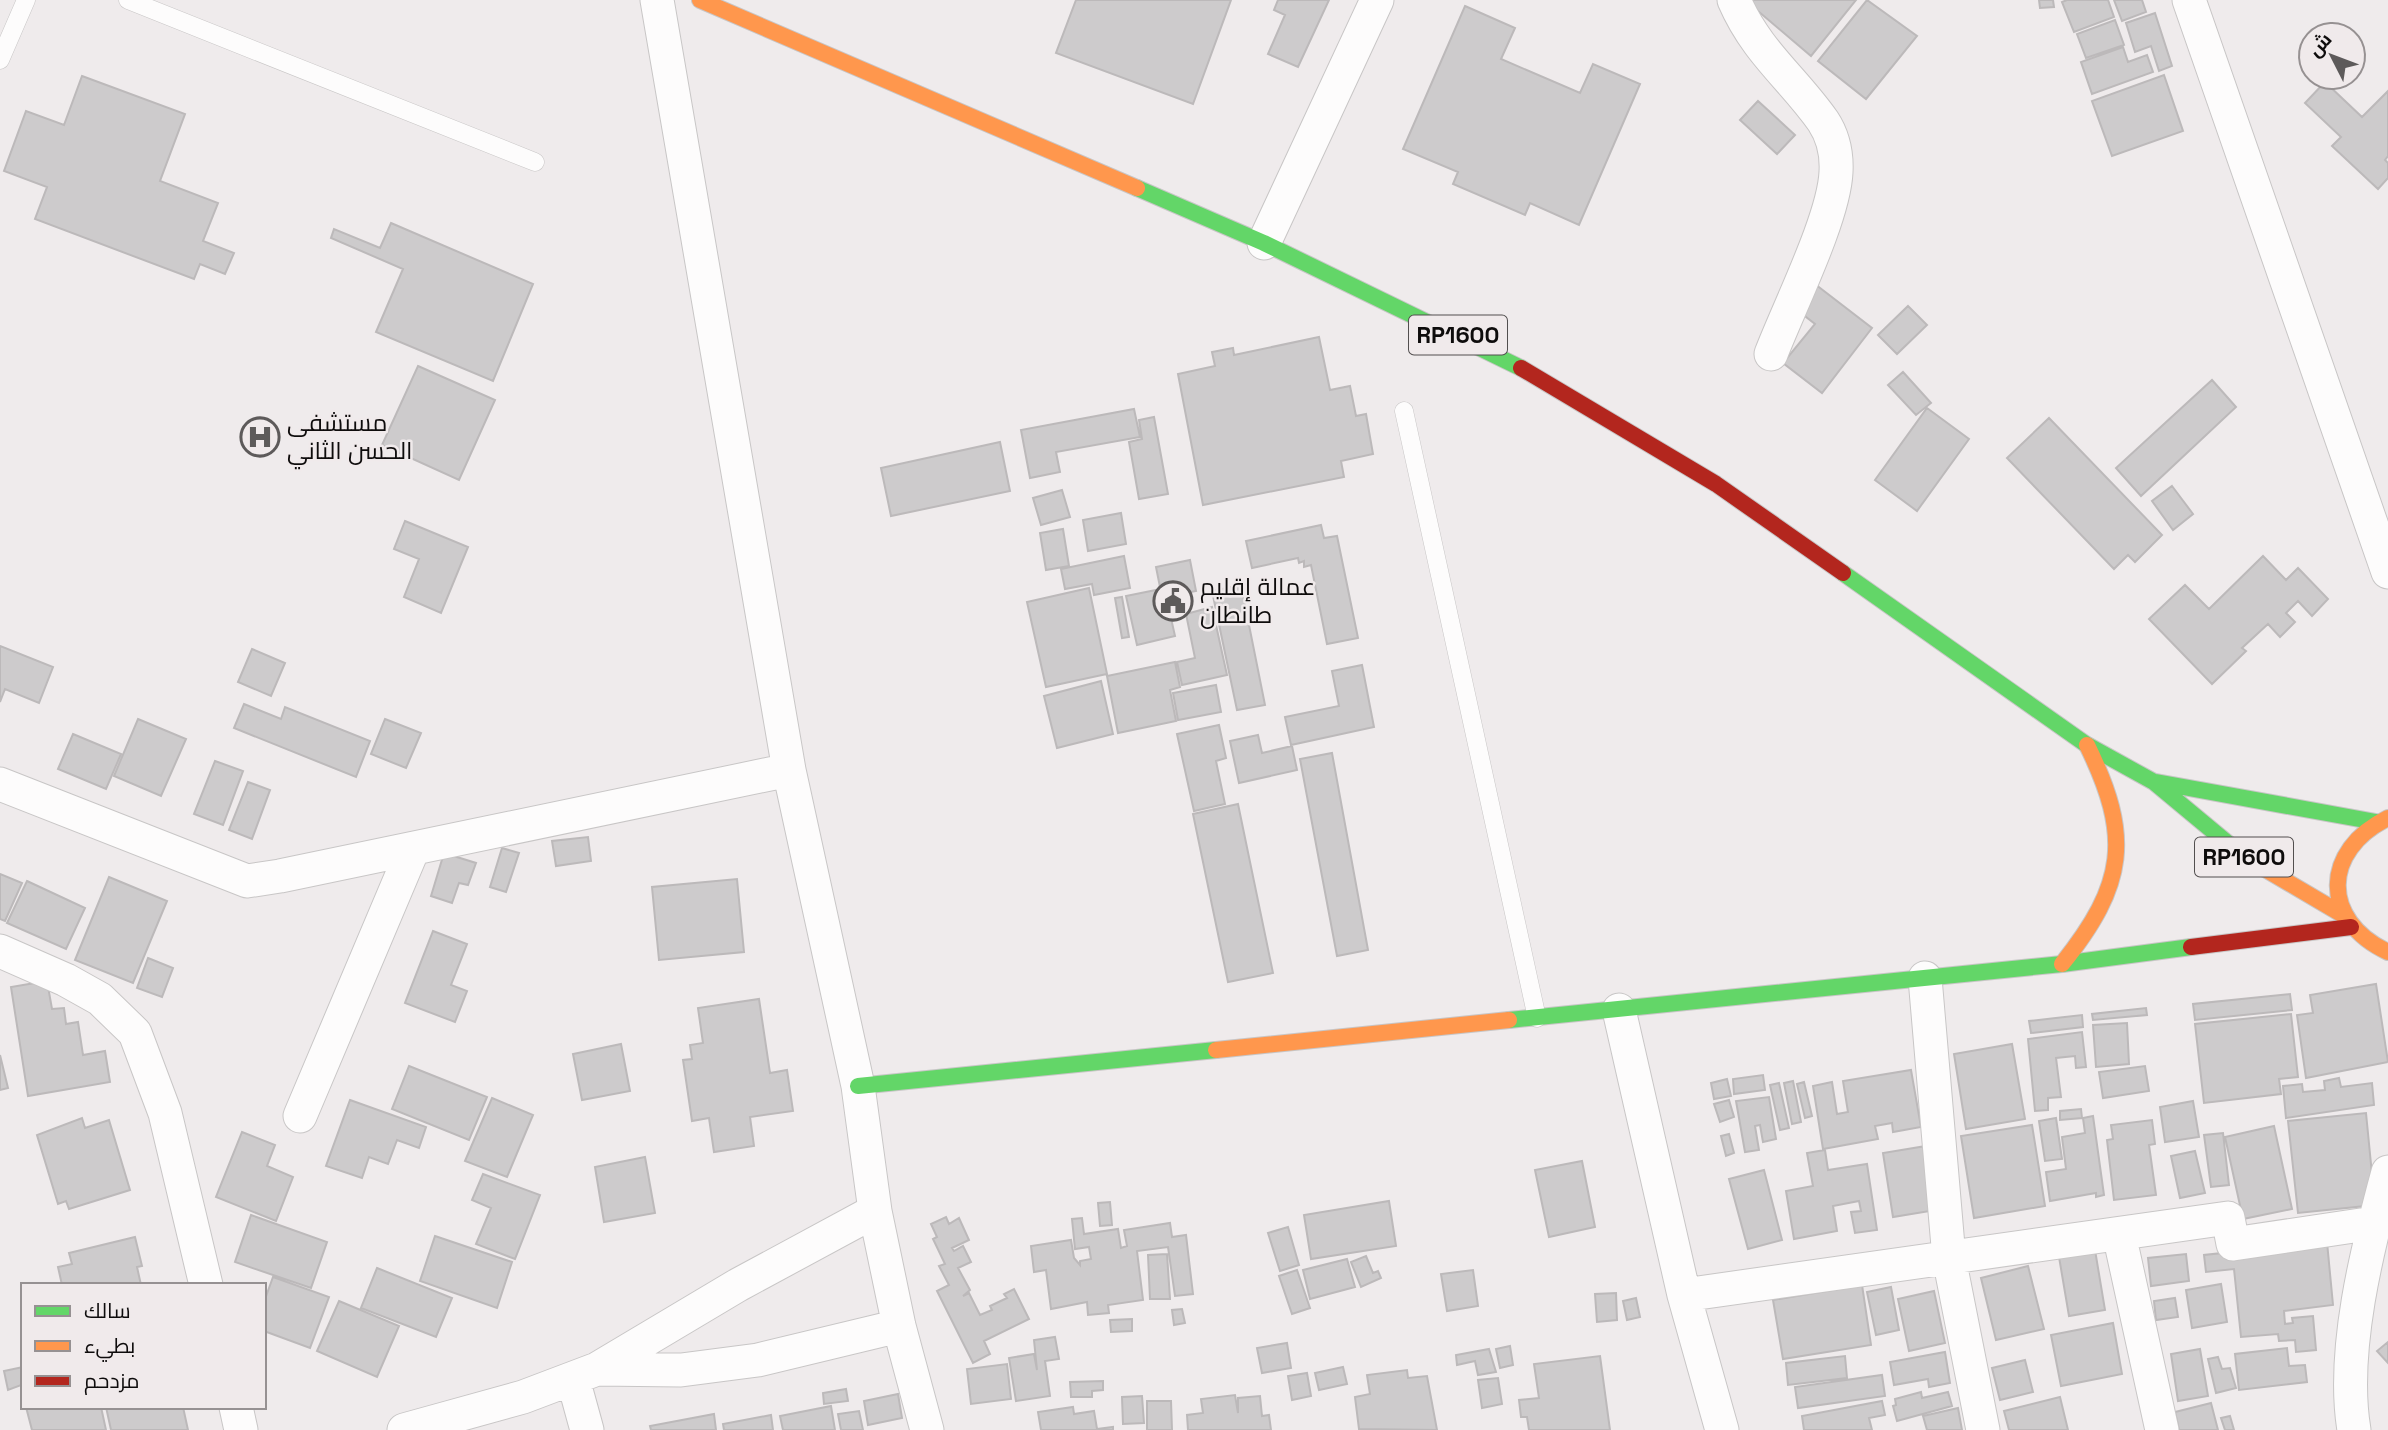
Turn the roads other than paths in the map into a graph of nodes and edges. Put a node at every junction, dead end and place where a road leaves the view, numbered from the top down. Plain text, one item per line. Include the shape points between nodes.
1 (26, 0) edge
2 (128, 0) edge
3 (657, 0) edge
4 (700, 0) edge
5 (1377, 0) edge
6 (1734, 0) edge
7 (2189, 0) edge
8 (160, 6) edge
9 (0, 60) edge
10 (535, 162) dead end
11 (1264, 243) junction
12 (1771, 354) dead end
13 (1404, 411) dead end
14 (2388, 572) edge
15 (2087, 745) junction
16 (789, 770) junction
17 (2154, 782) junction
18 (0, 784) edge
19 (2382, 820) edge
20 (413, 849) junction
21 (2348, 922) junction
22 (0, 951) edge
23 (2388, 952) edge
24 (2062, 964) junction
25 (1925, 978) junction
26 (1619, 1010) junction
27 (1537, 1018) junction
28 (858, 1086) junction
29 (300, 1116) dead end
30 (2388, 1172) edge
31 (875, 1211) junction
32 (2374, 1223) junction
33 (2119, 1234) junction
34 (1949, 1258) junction
35 (206, 1283) edge
36 (1684, 1296) junction
37 (899, 1326) junction
38 (585, 1374) junction
39 (236, 1409) edge
40 (241, 1430) edge
41 (404, 1430) edge
42 (587, 1430) edge
43 (927, 1430) edge
44 (1722, 1430) edge
45 (1983, 1430) edge
46 (2162, 1430) edge
47 (2354, 1430) edge

1 - 9 lane
2 - 8 lane
3 - 16 street
4 - 11 main road, RP1600
5 - 11 street
6 - 12 street via 1770,61 1824,121 1835,147 1836,174 1823,224
7 - 14 street
8 - 10 lane
11 - 15 main road, RP1600 via 1456,334 1628,429 1716,484
13 - 27 lane
15 - 17 main road, RP1600
15 - 24 main road via 2106,780 2116,819 2117,859 2108,898 2088,934
16 - 20 street
16 - 28 street
17 - 19 main road, RP1600
17 - 21 main road, RP1600 via 2252,864
18 - 20 street via 247,881
19 - 21 main road, RP1600 via 2358,835 2338,873 2338,895
20 - 29 street
21 - 23 main road, RP1600 via 2368,943
21 - 24 main road
22 - 35 street via 100,999 135,1033 165,1113
24 - 25 main road
25 - 26 main road
25 - 34 street
26 - 27 main road
26 - 36 street
27 - 28 main road
28 - 31 street
30 - 32 street
31 - 37 street
31 - 38 street
32 - 33 street via 2232,1244 2228,1217
32 - 47 street via 2349,1380
33 - 34 street
33 - 46 street
34 - 36 street
34 - 45 street
36 - 44 street
37 - 38 street via 758,1360 681,1370
37 - 43 street
38 - 41 street via 523,1397
38 - 42 street
39 - 40 street

